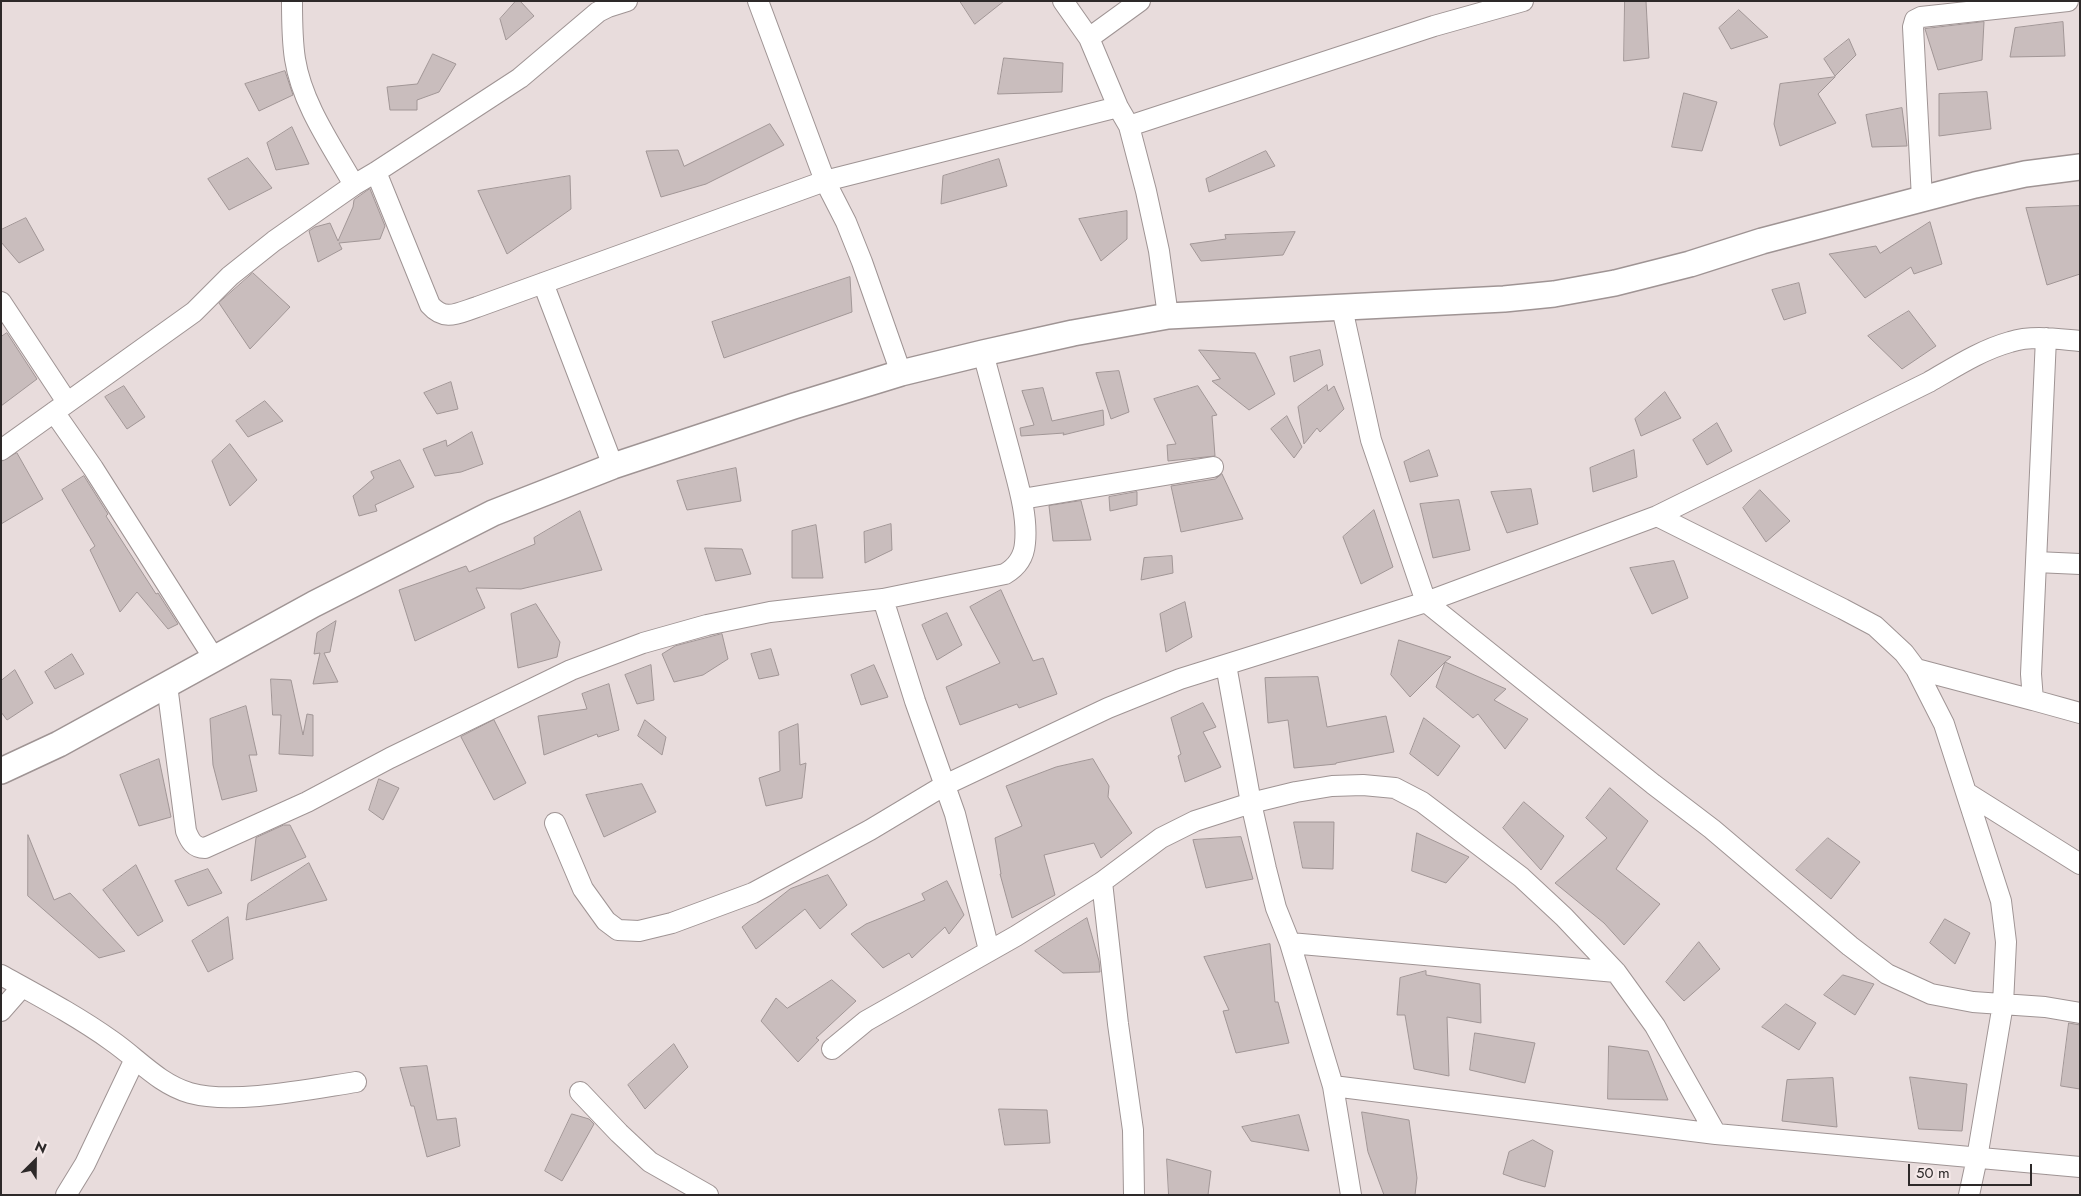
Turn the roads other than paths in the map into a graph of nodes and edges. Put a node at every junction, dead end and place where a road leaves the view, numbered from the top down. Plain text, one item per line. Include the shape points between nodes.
1 (292, 1) edge
2 (627, 1) edge
3 (758, 1) edge
4 (1063, 1) edge
5 (1140, 1) edge
6 (1523, 1) edge
7 (2068, 1) edge
8 (1089, 38) junction
9 (1118, 107) junction
10 (1129, 126) junction
11 (2080, 167) edge
12 (376, 172) junction
13 (825, 181) junction
14 (354, 185) junction
15 (1922, 199) junction
16 (543, 283) junction
17 (1, 302) edge
18 (1342, 308) junction
19 (1168, 316) junction
20 (2046, 338) junction
21 (2080, 341) edge
22 (983, 353) junction
23 (901, 373) junction
24 (60, 407) junction
25 (1, 450) edge
26 (613, 466) junction
27 (1213, 467) dead end
28 (1022, 499) junction
29 (1657, 516) junction
30 (2036, 562) junction
31 (2080, 564) edge
32 (882, 598) junction
33 (1426, 602) junction
34 (215, 660) junction
35 (1226, 665) junction
36 (1916, 669) junction
37 (167, 686) junction
38 (2033, 700) junction
39 (2080, 713) edge
40 (1, 771) edge
41 (944, 785) junction
42 (1967, 793) junction
43 (1251, 803) junction
44 (555, 823) dead end
45 (2080, 864) edge
46 (1102, 882) junction
47 (1290, 943) junction
48 (990, 950) junction
49 (1616, 972) junction
50 (1, 975) edge
51 (22, 987) junction
52 (2003, 1004) junction
53 (1, 1011) edge
54 (2080, 1013) edge
55 (832, 1049) dead end
56 (135, 1060) junction
57 (356, 1082) dead end
58 (1333, 1086) junction
59 (580, 1092) dead end
60 (1716, 1134) junction
61 (1977, 1158) junction
62 (2080, 1167) edge
63 (66, 1195) edge
64 (708, 1195) edge
65 (1134, 1195) edge
66 (1352, 1195) edge
67 (1968, 1195) edge

1 - 14 street via 295,60 302,84 314,114
2 - 12 street via 598,12 520,78
3 - 13 street
4 - 8 street
5 - 8 street
6 - 10 street via 1434,26
7 - 15 street via 1939,14 1915,20
8 - 9 street
9 - 10 street
9 - 13 street
10 - 19 street via 1159,251
11 - 15 main road via 2025,174
12 - 14 street
12 - 16 street via 430,304 436,311 444,316 455,314
13 - 16 street
13 - 23 street via 862,262
14 - 24 street via 230,276 194,312
15 - 18 main road via 1616,283 1504,299
16 - 26 street
17 - 24 street
18 - 19 main road
18 - 33 street via 1370,440
19 - 22 main road via 1073,332
20 - 21 street
20 - 29 street via 2011,341 1971,358 1929,382
20 - 30 street
22 - 23 main road
22 - 28 street
23 - 26 main road
24 - 25 street
24 - 34 street via 93,468
26 - 34 main road via 493,513 314,604
27 - 28 street
28 - 32 street via 1026,542 1020,562 1013,569 1005,574
29 - 33 street
29 - 36 street via 1875,626 1898,645
30 - 31 street
30 - 38 street via 2031,674
32 - 37 street via 770,612 643,643 563,674 307,802 206,848 199,848 190,841 186,831
32 - 41 street
33 - 35 street
33 - 52 street via 1712,829 1850,946 1888,974 1931,994
34 - 37 main road
35 - 41 street via 1180,679 1108,708
35 - 43 street
36 - 38 street
36 - 42 street via 1944,724
37 - 40 main road
38 - 39 street
41 - 44 street via 870,830 753,893 672,923 639,931 618,930 606,921 583,888
41 - 48 street via 955,814
42 - 45 street
42 - 52 street via 2001,901 2006,942
43 - 46 street via 1196,821 1161,838
43 - 47 street via 1276,908
43 - 49 street via 1332,786 1395,788 1422,802 1521,877
46 - 48 street
46 - 65 street via 1133,1130
47 - 49 street
47 - 58 street
48 - 55 street via 866,1021
49 - 60 street via 1674,1056
50 - 51 street
51 - 53 street
51 - 56 street via 78,1018
52 - 54 street
52 - 61 street
56 - 57 street via 155,1076 190,1093 224,1097 266,1095
56 - 63 street via 85,1164
58 - 60 street
58 - 66 street
59 - 64 street via 650,1162
60 - 61 street
61 - 62 street
61 - 67 street

